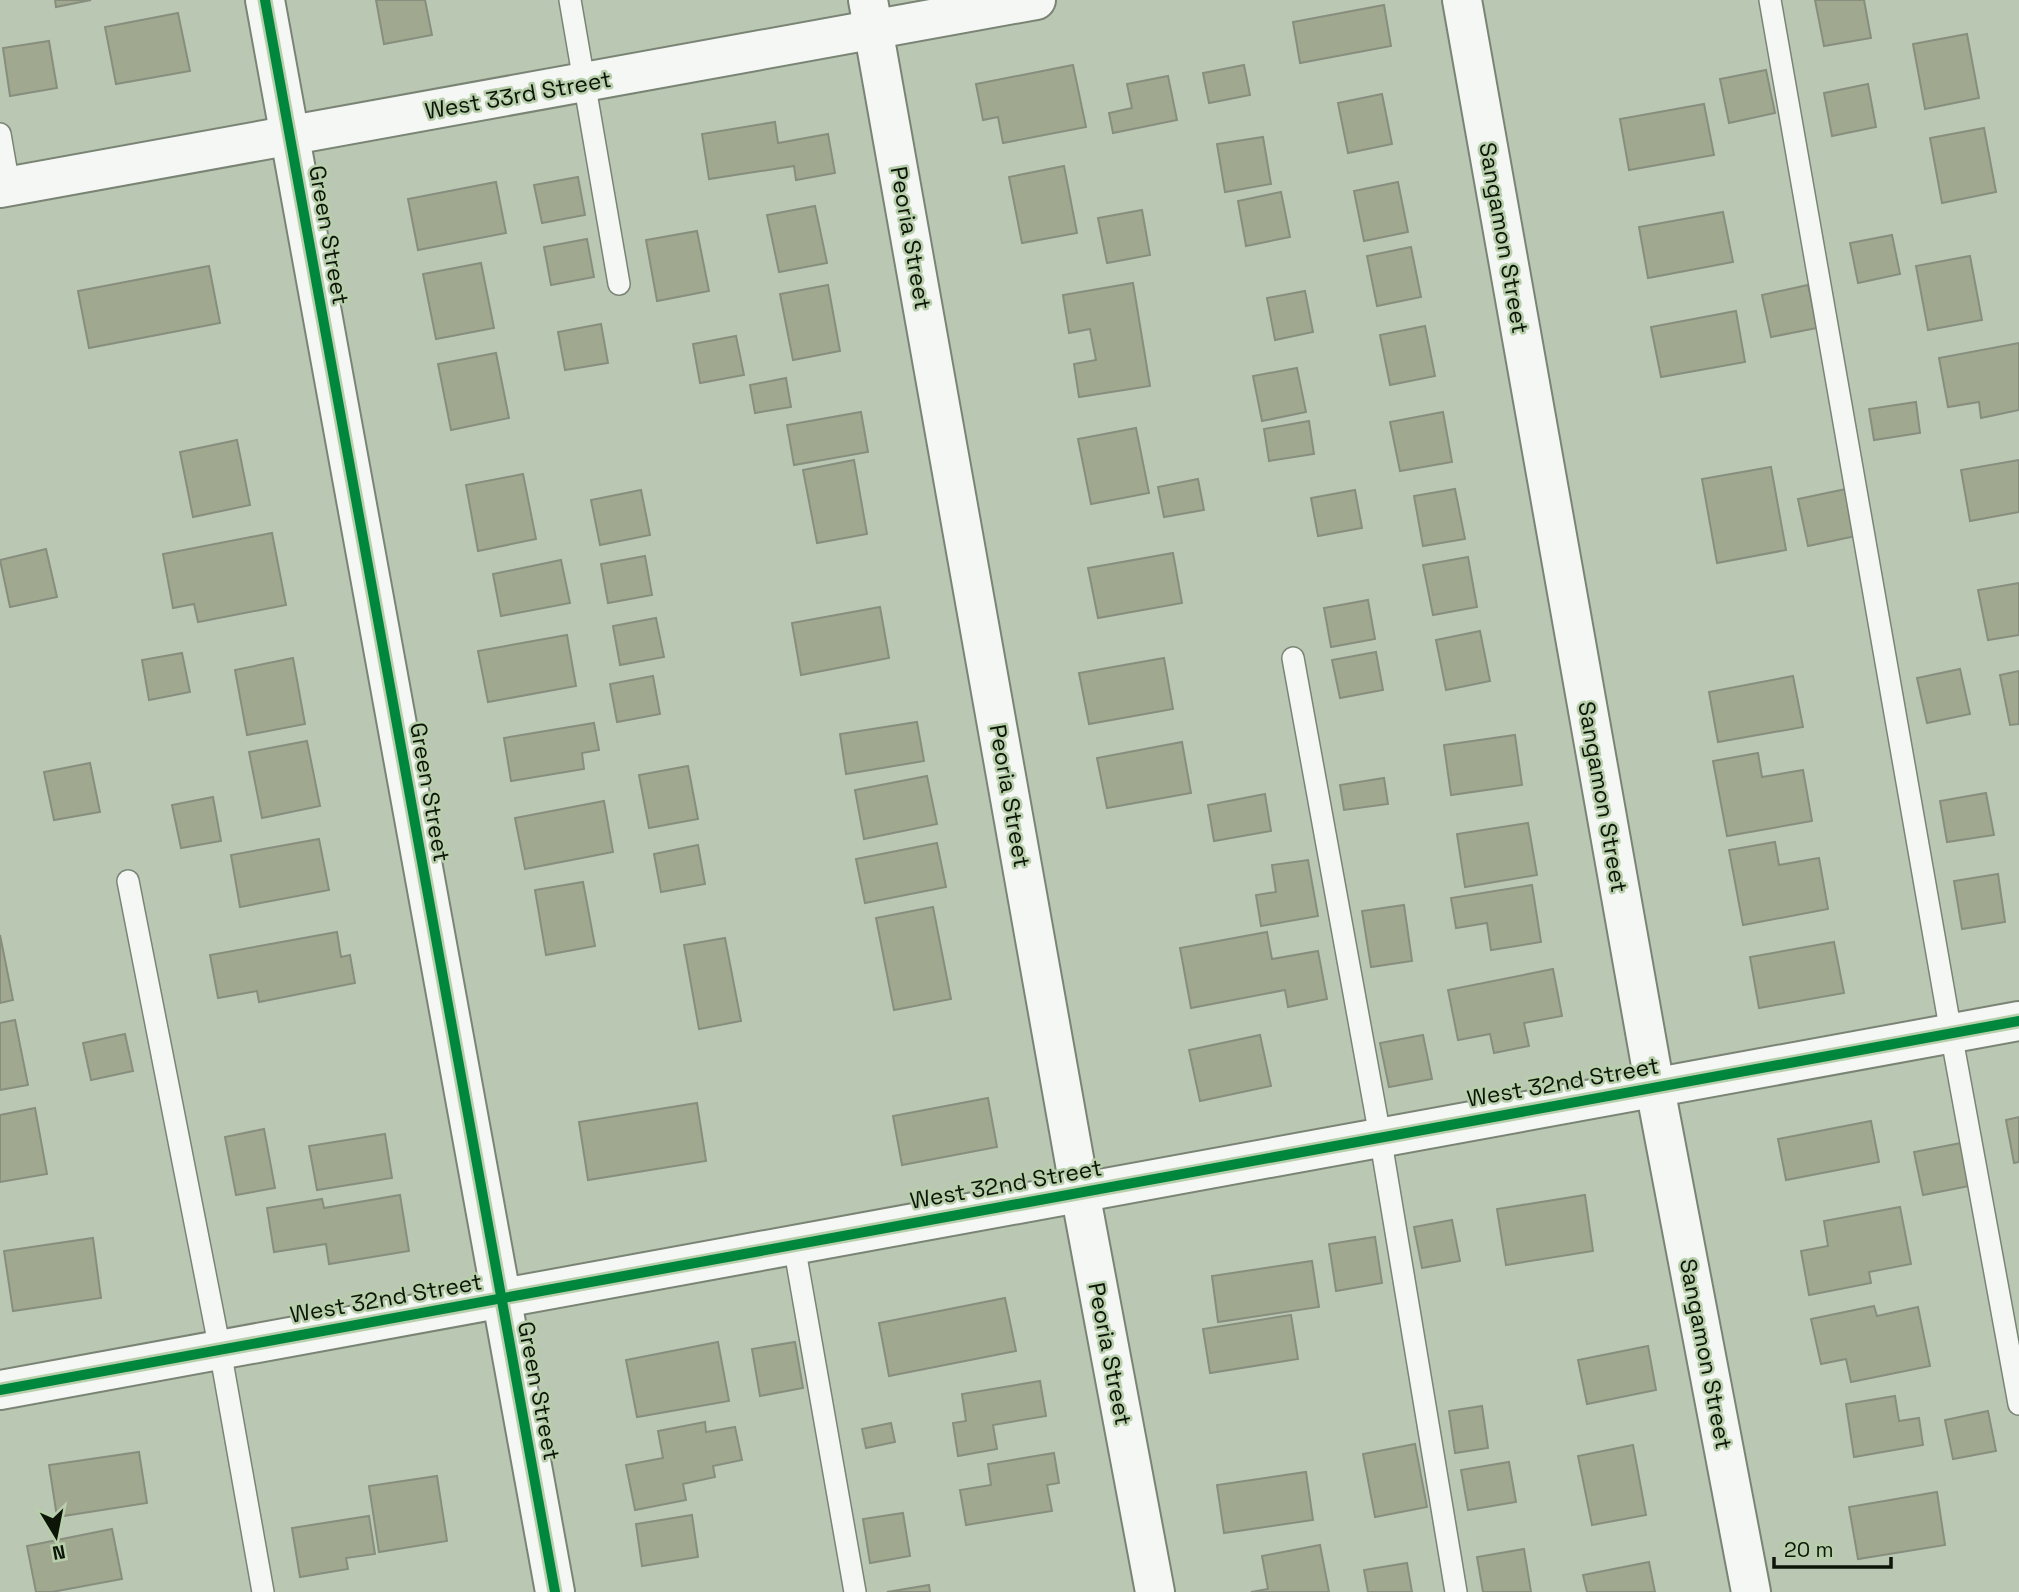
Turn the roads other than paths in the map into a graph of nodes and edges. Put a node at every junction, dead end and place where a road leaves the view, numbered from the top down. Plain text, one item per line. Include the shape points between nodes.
1 (265, 0) edge
2 (570, 0) edge
3 (1036, 0) edge
4 (1462, 0) edge
5 (1770, 0) edge
6 (871, 15) edge
7 (584, 83) junction
8 (0, 134) edge
9 (289, 137) junction
10 (4, 187) edge
11 (618, 284) dead end
12 (1293, 658) dead end
13 (128, 881) dead end
14 (2019, 1021) edge
15 (1951, 1033) junction
16 (1655, 1087) junction
17 (1380, 1136) junction
18 (1080, 1192) junction
19 (794, 1245) junction
20 (500, 1298) junction
21 (220, 1350) junction
22 (0, 1390) edge
23 (2019, 1404) edge
24 (263, 1592) edge
25 (555, 1592) edge
26 (855, 1592) edge
27 (1155, 1592) edge
28 (1456, 1592) edge
29 (1751, 1592) edge

1 - 9 street, Green Street
2 - 7 lane
3 - 6 street, West 33rd Street
4 - 16 street, Sangamon Street
5 - 15 lane
6 - 7 street, West 33rd Street
6 - 18 street, Peoria Street
7 - 9 street, West 33rd Street
7 - 11 lane
8 - 10 lane
9 - 10 street, West 33rd Street
9 - 20 street, Green Street
12 - 17 lane
13 - 21 lane
14 - 15 street, West 32nd Street
15 - 16 street, West 32nd Street
15 - 23 lane
16 - 17 street, West 32nd Street
16 - 29 street, Sangamon Street
17 - 18 street, West 32nd Street
17 - 28 lane
18 - 19 street, West 32nd Street
18 - 27 street, Peoria Street
19 - 20 street, West 32nd Street
19 - 26 lane
20 - 21 street, West 32nd Street
20 - 25 street, Green Street
21 - 22 street, West 32nd Street
21 - 24 lane

